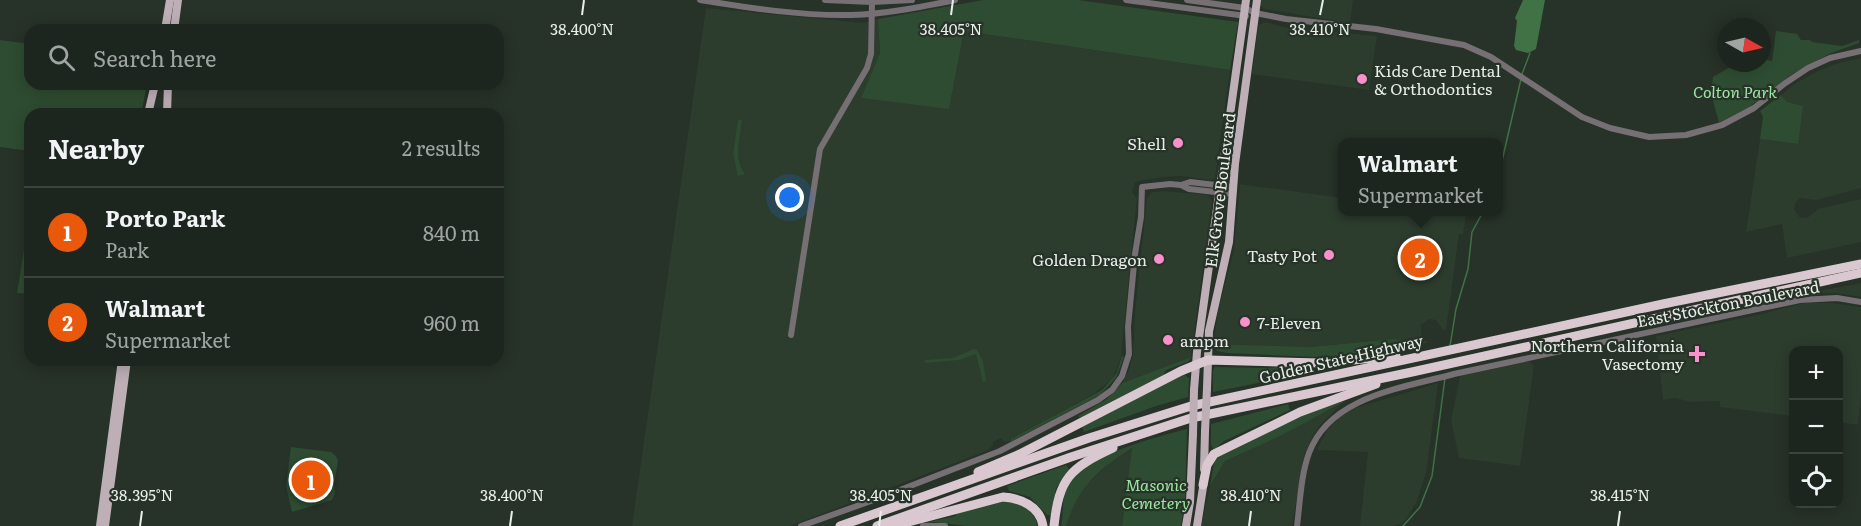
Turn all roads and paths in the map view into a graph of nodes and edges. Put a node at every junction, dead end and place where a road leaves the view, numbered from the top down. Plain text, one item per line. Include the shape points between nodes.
1 (170, 0) edge
2 (178, 0) edge
3 (700, 0) edge
4 (825, 0) edge
5 (912, 0) edge
6 (955, 0) edge
7 (1126, 0) edge
8 (1187, 0) edge
9 (1257, 0) edge
10 (872, 2) junction
11 (1245, 8) edge
12 (1255, 13) junction
13 (872, 14) junction
14 (166, 24) edge
15 (175, 24) edge
16 (1861, 51) edge
17 (154, 90) edge
18 (168, 90) edge
19 (149, 108) edge
20 (166, 108) edge
21 (1219, 189) junction
22 (1233, 191) junction
23 (1861, 264) edge
24 (1861, 273) edge
25 (1861, 302) edge
26 (791, 335) dead end
27 (1437, 352) junction
28 (1208, 360) junction
29 (1196, 364) junction
30 (121, 366) edge
31 (126, 366) edge
32 (1412, 372) junction
33 (1154, 429) junction
34 (1203, 485) junction
35 (915, 499) junction
36 (1190, 502) junction
37 (100, 526) edge
38 (105, 526) edge
39 (801, 526) edge
40 (840, 526) edge
41 (877, 526) edge
42 (894, 526) edge
43 (923, 526) edge
44 (945, 526) edge
45 (1042, 526) edge
46 (1054, 526) edge
47 (1186, 526) edge
48 (1192, 526) edge
49 (1197, 526) edge
50 (1297, 526) edge

1 - 14 main road
2 - 15 main road
3 - 13 street via 814,14
4 - 10 street
5 - 10 street
6 - 13 street
7 - 11 street
8 - 11 street
9 - 12 main road, Elk Grove Boulevard
10 - 13 street
11 - 12 street
11 - 21 main road, Elk Grove Boulevard
12 - 16 street via 1454,42 1484,53 1582,117 1649,137 1708,130 1733,120 1808,68
12 - 22 main road, Elk Grove Boulevard
13 - 26 street via 872,54 867,68 820,149
17 - 19 main road
18 - 20 main road
21 - 22 street
21 - 29 main road, Elk Grove Boulevard
21 - 39 street via 1164,184 1142,187 1128,327 1129,354 1122,376 1112,390 1000,450
22 - 28 main road, Elk Grove Boulevard via 1226,262 1210,324
23 - 27 highway, Golden State Highway
24 - 32 highway, Golden State Highway
25 - 50 street, East Stockton Boulevard via 1837,298 1800,300 1454,374 1367,399 1332,418 1317,436 1308,456
27 - 28 highway via 1320,363
27 - 35 highway, Golden State Highway via 1191,406
28 - 29 highway
28 - 34 main road, Elk Grove Boulevard, bridge
29 - 35 highway via 1020,454
29 - 36 main road, Elk Grove Boulevard, bridge
30 - 37 main road
31 - 38 main road
32 - 33 highway, Golden State Highway
32 - 34 highway via 1310,408 1233,444 1210,458
33 - 41 highway, Golden State Highway
33 - 46 highway via 1081,464 1069,476 1058,498
34 - 49 main road, Elk Grove Boulevard
35 - 40 highway, Golden State Highway
36 - 47 main road, Elk Grove Boulevard
36 - 48 main road via 1194,506
42 - 45 highway via 1002,497 1025,502 1042,520
43 - 44 street

